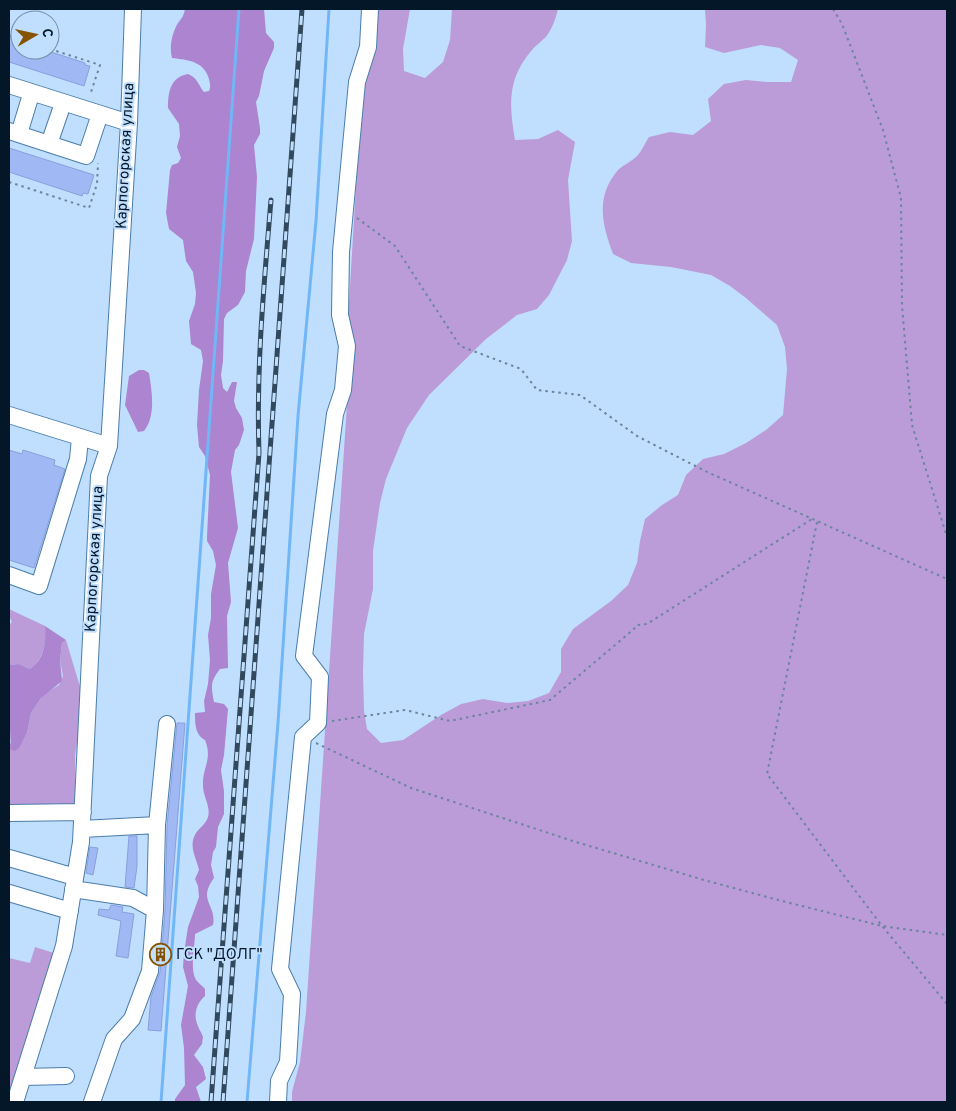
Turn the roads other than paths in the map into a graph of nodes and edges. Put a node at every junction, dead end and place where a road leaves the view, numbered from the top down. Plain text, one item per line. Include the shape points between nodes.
1 (133, 9) edge
2 (370, 9) edge
3 (9, 85) edge
4 (29, 101) dead end
5 (60, 112) dead end
6 (93, 112) junction
7 (129, 123) junction
8 (14, 133) edge
9 (49, 144) junction
10 (9, 415) edge
11 (80, 438) junction
12 (109, 446) junction
13 (9, 574) edge
14 (167, 724) dead end
15 (83, 812) junction
16 (9, 813) edge
17 (157, 825) junction
18 (82, 829) junction
19 (9, 858) edge
20 (74, 883) junction
21 (9, 893) edge
22 (156, 910) junction
23 (70, 911) junction
24 (66, 1076) dead end
25 (22, 1077) junction
26 (15, 1102) edge
27 (92, 1102) edge
28 (278, 1102) edge

1 - 7 street, Карпогорская улица
2 - 28 street via 368,47 357,82 341,252 340,315 347,346 342,390 335,414 304,656 320,677 318,723 303,737 280,969 292,994 288,1062 279,1081
3 - 6 street
4 - 8 street
5 - 9 street
6 - 7 street
6 - 9 street via 86,156
7 - 12 street, Карпогорская улица
8 - 9 street
10 - 11 street
11 - 12 street
11 - 13 street via 78,459 39,586
12 - 15 street, Карпогорская улица via 99,476
14 - 17 street
15 - 16 street
15 - 18 street, Карпогорская улица
17 - 18 street
17 - 22 street
18 - 20 street, Карпогорская улица
19 - 20 street
20 - 22 street via 133,898
20 - 23 street, Карпогорская улица
21 - 23 street
22 - 27 street via 150,971 132,1019 114,1039
23 - 25 street, Карпогорская улица via 64,946
24 - 25 street
25 - 26 street, Карпогорская улица

